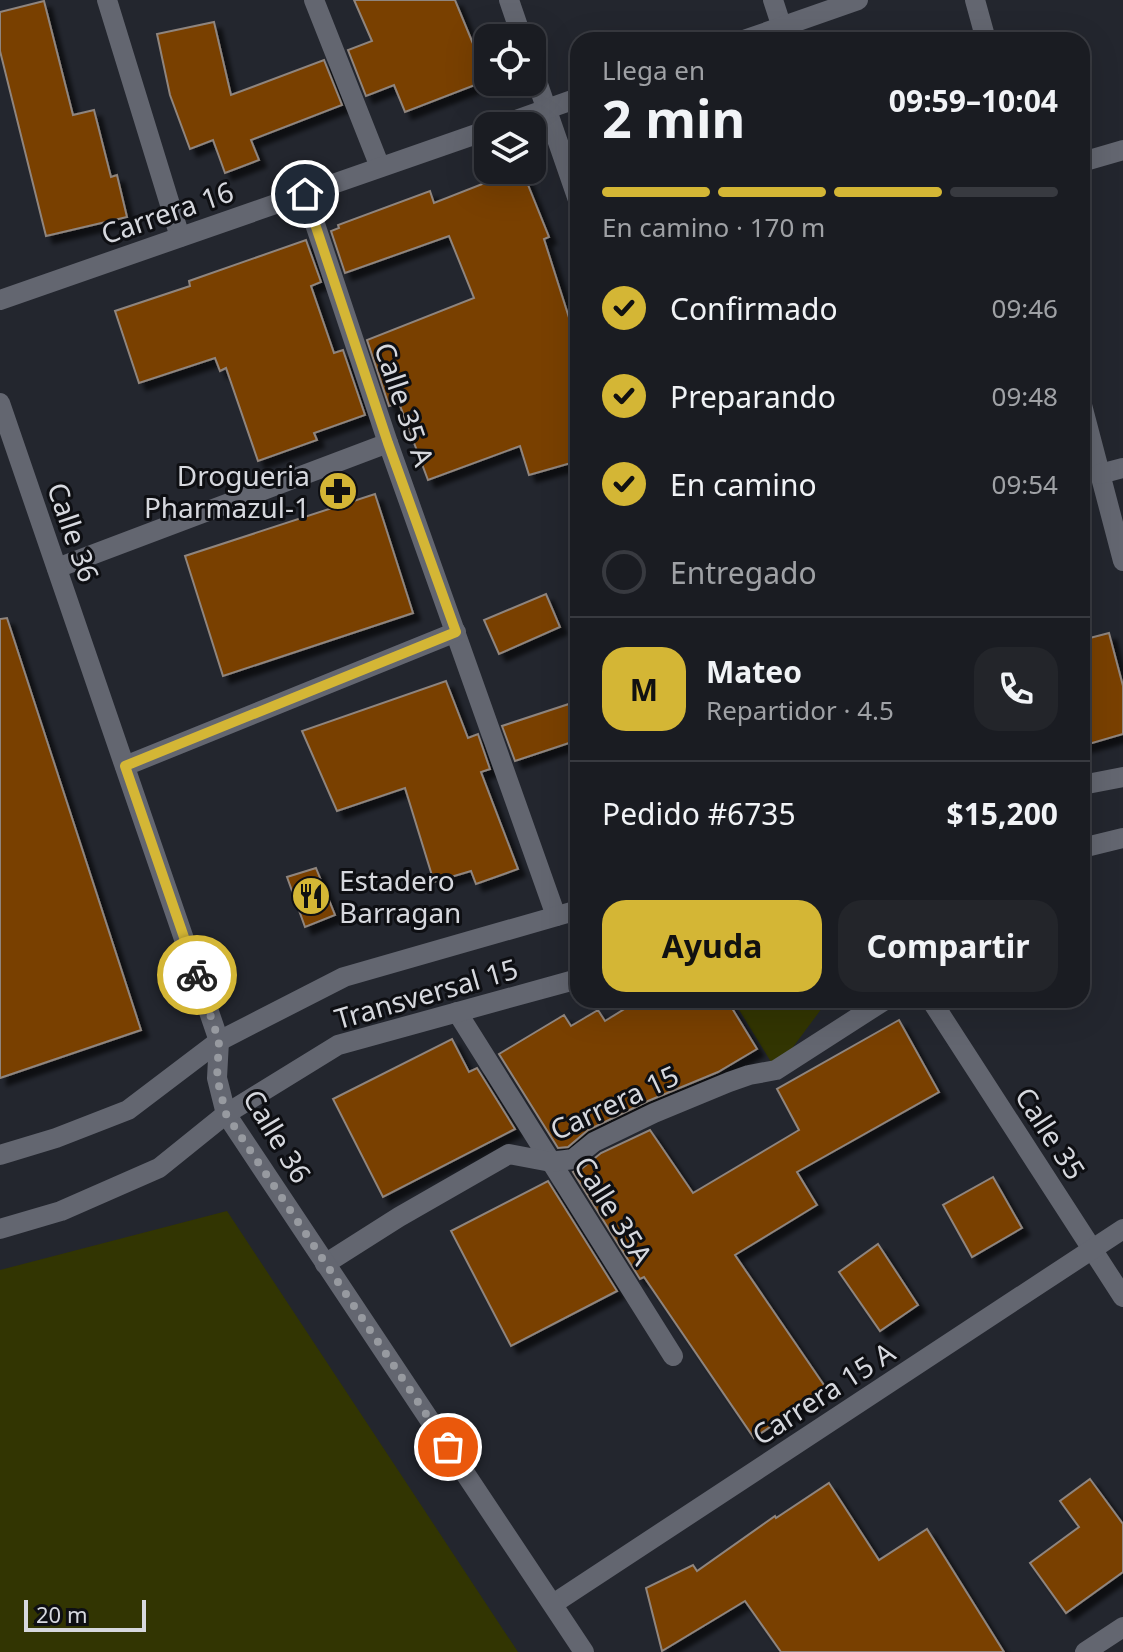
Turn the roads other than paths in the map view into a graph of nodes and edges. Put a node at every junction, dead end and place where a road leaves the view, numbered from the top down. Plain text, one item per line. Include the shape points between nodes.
1 (107, 0) edge
2 (314, 0) edge
3 (509, 0) edge
4 (773, 0) edge
5 (858, 0) edge
6 (975, 0) edge
7 (517, 24) edge
8 (782, 32) edge
9 (787, 32) edge
10 (984, 32) edge
11 (542, 96) edge
12 (570, 101) edge
13 (547, 109) junction
14 (539, 112) edge
15 (474, 135) edge
16 (1123, 150) edge
17 (1090, 160) edge
18 (380, 167) junction
19 (570, 177) edge
20 (305, 194) junction
21 (180, 237) junction
22 (0, 300) edge
23 (0, 403) edge
24 (1090, 436) edge
25 (388, 443) junction
26 (1123, 468) edge
27 (1100, 474) junction
28 (1123, 561) edge
29 (57, 568) junction
30 (456, 632) junction
31 (125, 766) junction
32 (1123, 777) edge
33 (1090, 783) edge
34 (1123, 838) edge
35 (1090, 846) edge
36 (570, 912) edge
37 (556, 916) junction
38 (570, 981) edge
39 (873, 1008) edge
40 (936, 1008) edge
41 (457, 1012) junction
42 (219, 1041) junction
43 (226, 1114) junction
44 (0, 1155) edge
45 (551, 1162) junction
46 (0, 1229) edge
47 (1123, 1229) edge
48 (1092, 1249) junction
49 (325, 1264) junction
50 (1123, 1297) edge
51 (673, 1356) dead end
52 (553, 1604) junction
53 (1123, 1627) edge
54 (584, 1652) edge
55 (1085, 1652) edge

1 - 21 street
2 - 18 street
3 - 7 street
4 - 8 street
5 - 9 street
6 - 10 street
11 - 13 street
12 - 13 street
13 - 14 street
13 - 19 street
15 - 18 street, Carrera 16
16 - 17 street
18 - 20 street, Carrera 16
20 - 21 street, Carrera 16
20 - 25 street, Calle 35 A
21 - 22 street, Carrera 16
23 - 29 street, Calle 36
24 - 27 street
25 - 29 street
25 - 30 street, Calle 35 A
26 - 27 street
27 - 28 street
29 - 31 street, Calle 36
30 - 31 street
30 - 37 street, Calle 35 A
31 - 42 street, Calle 36
32 - 33 street
34 - 35 street
36 - 37 street, Transversal 15
37 - 42 street, Transversal 15 via 344,977
38 - 41 street, Transversal 15
39 - 45 street, Carrera 15 via 776,1070 674,1104 594,1142 573,1159
40 - 48 street, Calle 35
41 - 43 street, Transversal 15 via 338,1045
41 - 45 street, Calle 35A
42 - 43 street, Calle 36 via 217,1078
42 - 44 street, Transversal 15 via 128,1110
43 - 46 street, Transversal 15 via 159,1168 61,1211
43 - 49 street, Calle 36
45 - 49 street, Carrera 15 via 509,1154
45 - 51 street, Calle 35A
47 - 48 street, Carrera 15 A
48 - 50 street, Calle 35
48 - 52 street, Carrera 15 A
49 - 52 street, Calle 36
52 - 54 street, Calle 36
53 - 55 street

